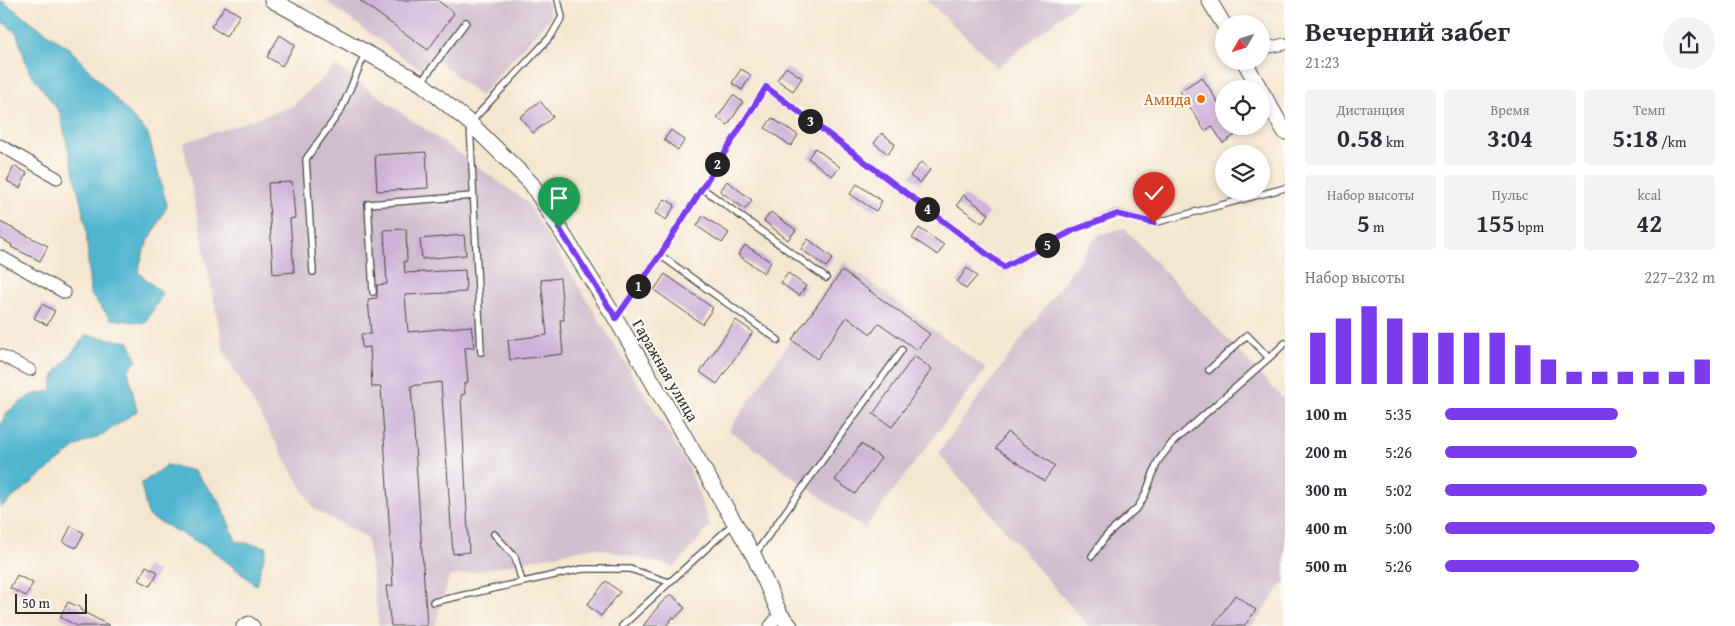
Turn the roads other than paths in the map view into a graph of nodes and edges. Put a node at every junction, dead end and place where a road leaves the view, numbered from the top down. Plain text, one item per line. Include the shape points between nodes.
1 (272, 0) edge
2 (558, 0) edge
3 (1210, 0) edge
4 (1218, 15) edge
5 (466, 22) dead end
6 (1285, 44) edge
7 (1270, 46) edge
8 (366, 52) junction
9 (421, 83) junction
10 (1270, 106) edge
11 (470, 123) junction
12 (1285, 132) edge
13 (0, 146) edge
14 (58, 178) dead end
15 (702, 188) junction
16 (1285, 188) edge
17 (473, 196) junction
18 (660, 255) junction
19 (0, 256) edge
20 (312, 272) dead end
21 (826, 278) dead end
22 (373, 292) dead end
23 (65, 294) dead end
24 (616, 318) junction
25 (778, 340) dead end
26 (1285, 344) edge
27 (902, 350) dead end
28 (480, 352) dead end
29 (0, 355) edge
30 (1268, 358) junction
31 (30, 370) dead end
32 (1209, 370) dead end
33 (735, 523) junction
34 (494, 534) dead end
35 (754, 556) junction
36 (1092, 556) dead end
37 (522, 582) junction
38 (669, 582) junction
39 (433, 602) dead end
40 (775, 620) edge
41 (622, 626) edge
42 (790, 626) edge

1 - 8 street, Гаражная улица
2 - 11 lane via 562,17 551,36
3 - 4 street
5 - 9 lane
6 - 7 street
8 - 9 street, Гаражная улица
8 - 20 lane via 341,110 306,159
9 - 11 street, Гаражная улица
10 - 12 street
11 - 17 lane
11 - 24 street, Гаражная улица via 531,183
13 - 14 street
15 - 16 lane via 766,87 1004,267 1074,230 1117,214 1154,223
15 - 18 lane
15 - 21 lane
17 - 22 lane via 368,204
17 - 28 lane
18 - 24 lane
18 - 25 lane
19 - 23 street
24 - 33 street, Гаражная улица
26 - 30 lane
27 - 35 lane
29 - 31 street
30 - 32 lane via 1248,335
30 - 36 lane via 1172,443 1158,461 1138,507 1106,536
33 - 35 street, Гаражная улица
33 - 38 lane
34 - 37 lane via 515,557
35 - 40 street, Гаражная улица
37 - 38 lane via 582,568 630,569
37 - 39 lane
38 - 41 lane
40 - 42 street, Гаражная улица

